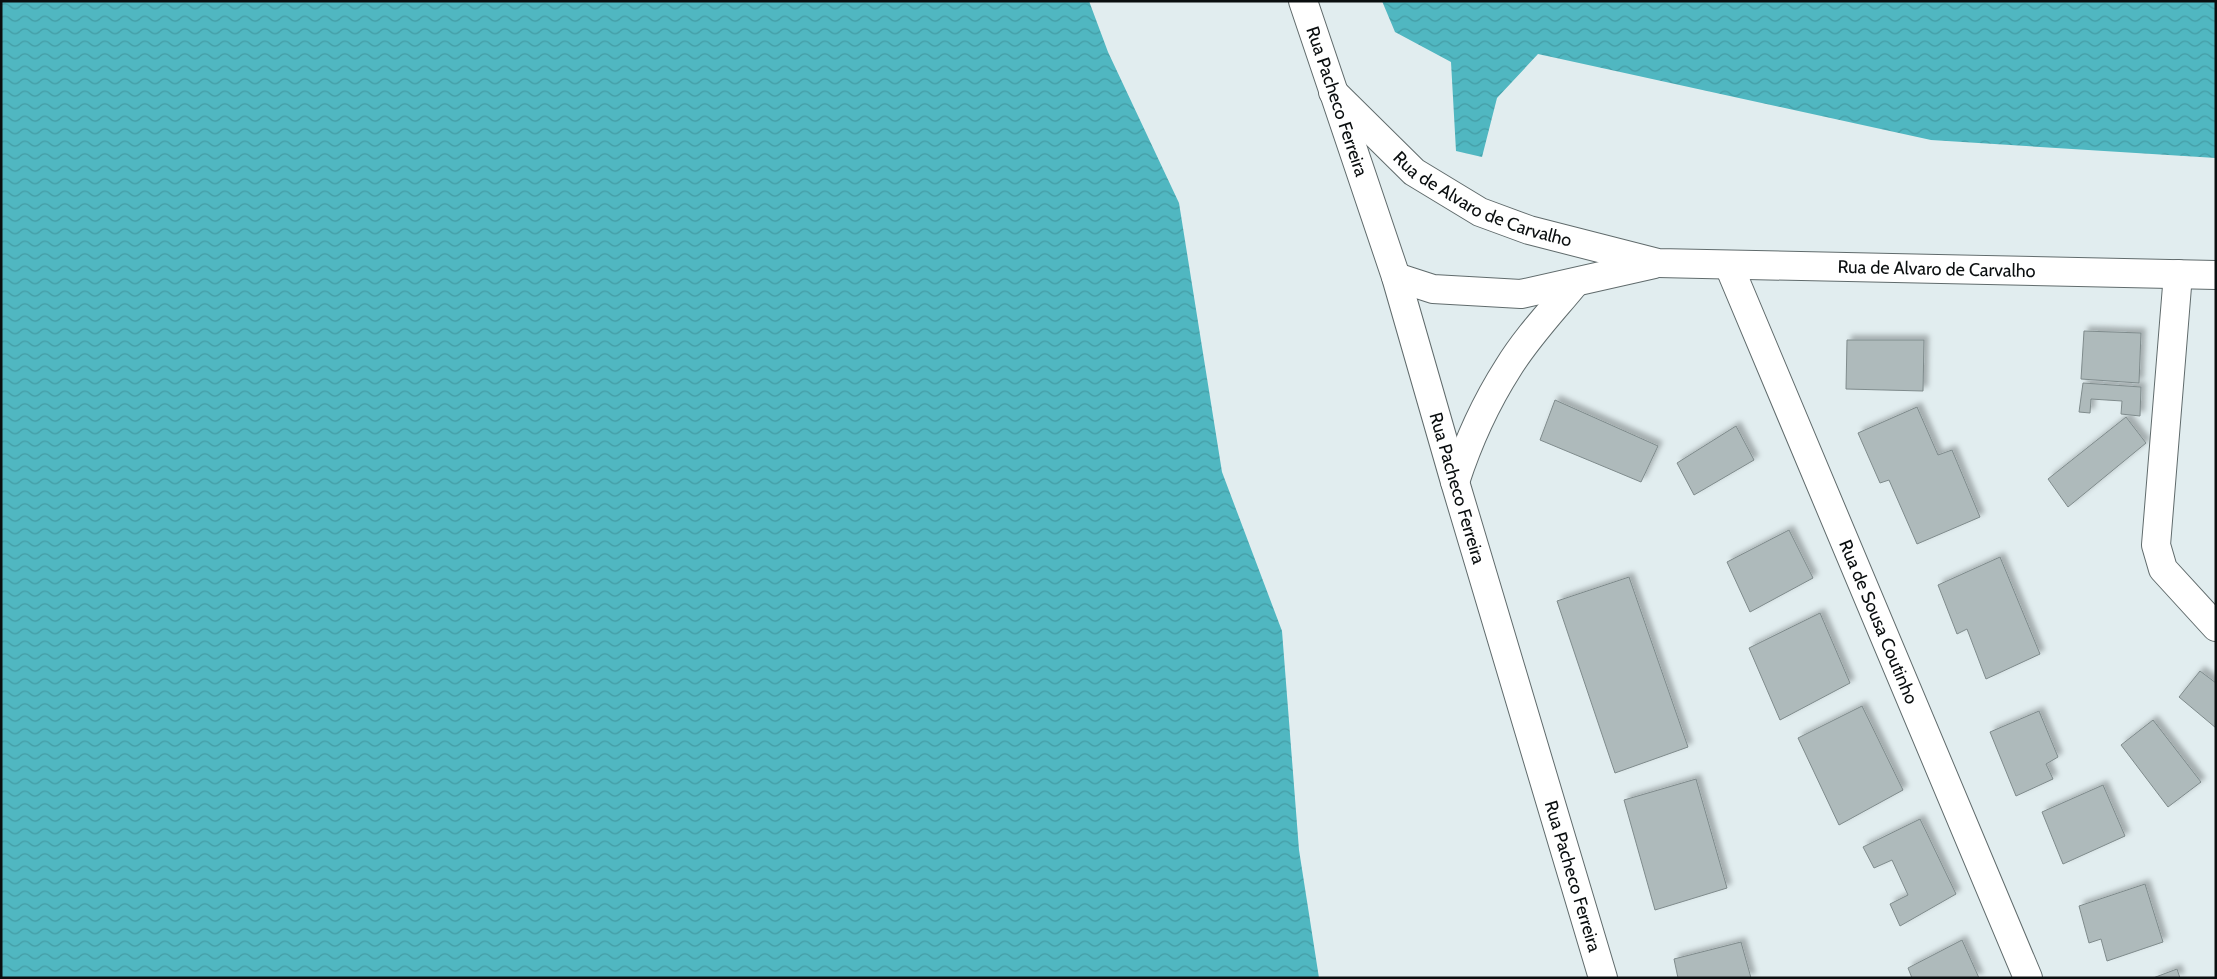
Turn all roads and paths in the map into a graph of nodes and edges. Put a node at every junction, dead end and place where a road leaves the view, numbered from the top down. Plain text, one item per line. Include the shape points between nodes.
1 (1302, 1) edge
2 (1332, 92) junction
3 (1658, 263) junction
4 (1729, 266) junction
5 (2178, 274) junction
6 (2216, 275) edge
7 (1396, 278) junction
8 (1575, 284) junction
9 (1455, 482) junction
10 (2216, 627) edge
11 (1603, 978) edge
12 (2028, 978) edge

1 - 2 street, Rua Pacheco Ferreira
2 - 3 street, Rua de Alvaro de Carvalho via 1414,172 1480,212 1529,230
2 - 7 street, Rua Pacheco Ferreira
3 - 4 street, Rua de Alvaro de Carvalho
3 - 8 street, Rua de Alvaro de Carvalho
4 - 5 street, Rua de Alvaro de Carvalho
4 - 12 street, Rua de Sousa Coutinho
5 - 6 street, Rua de Alvaro de Carvalho
5 - 10 street via 2156,545 2163,569
7 - 8 street, Rua de Alvaro de Carvalho via 1432,289 1474,293 1521,294
7 - 9 street, Rua Pacheco Ferreira
8 - 9 street via 1508,367 1480,418
9 - 11 street, Rua Pacheco Ferreira

